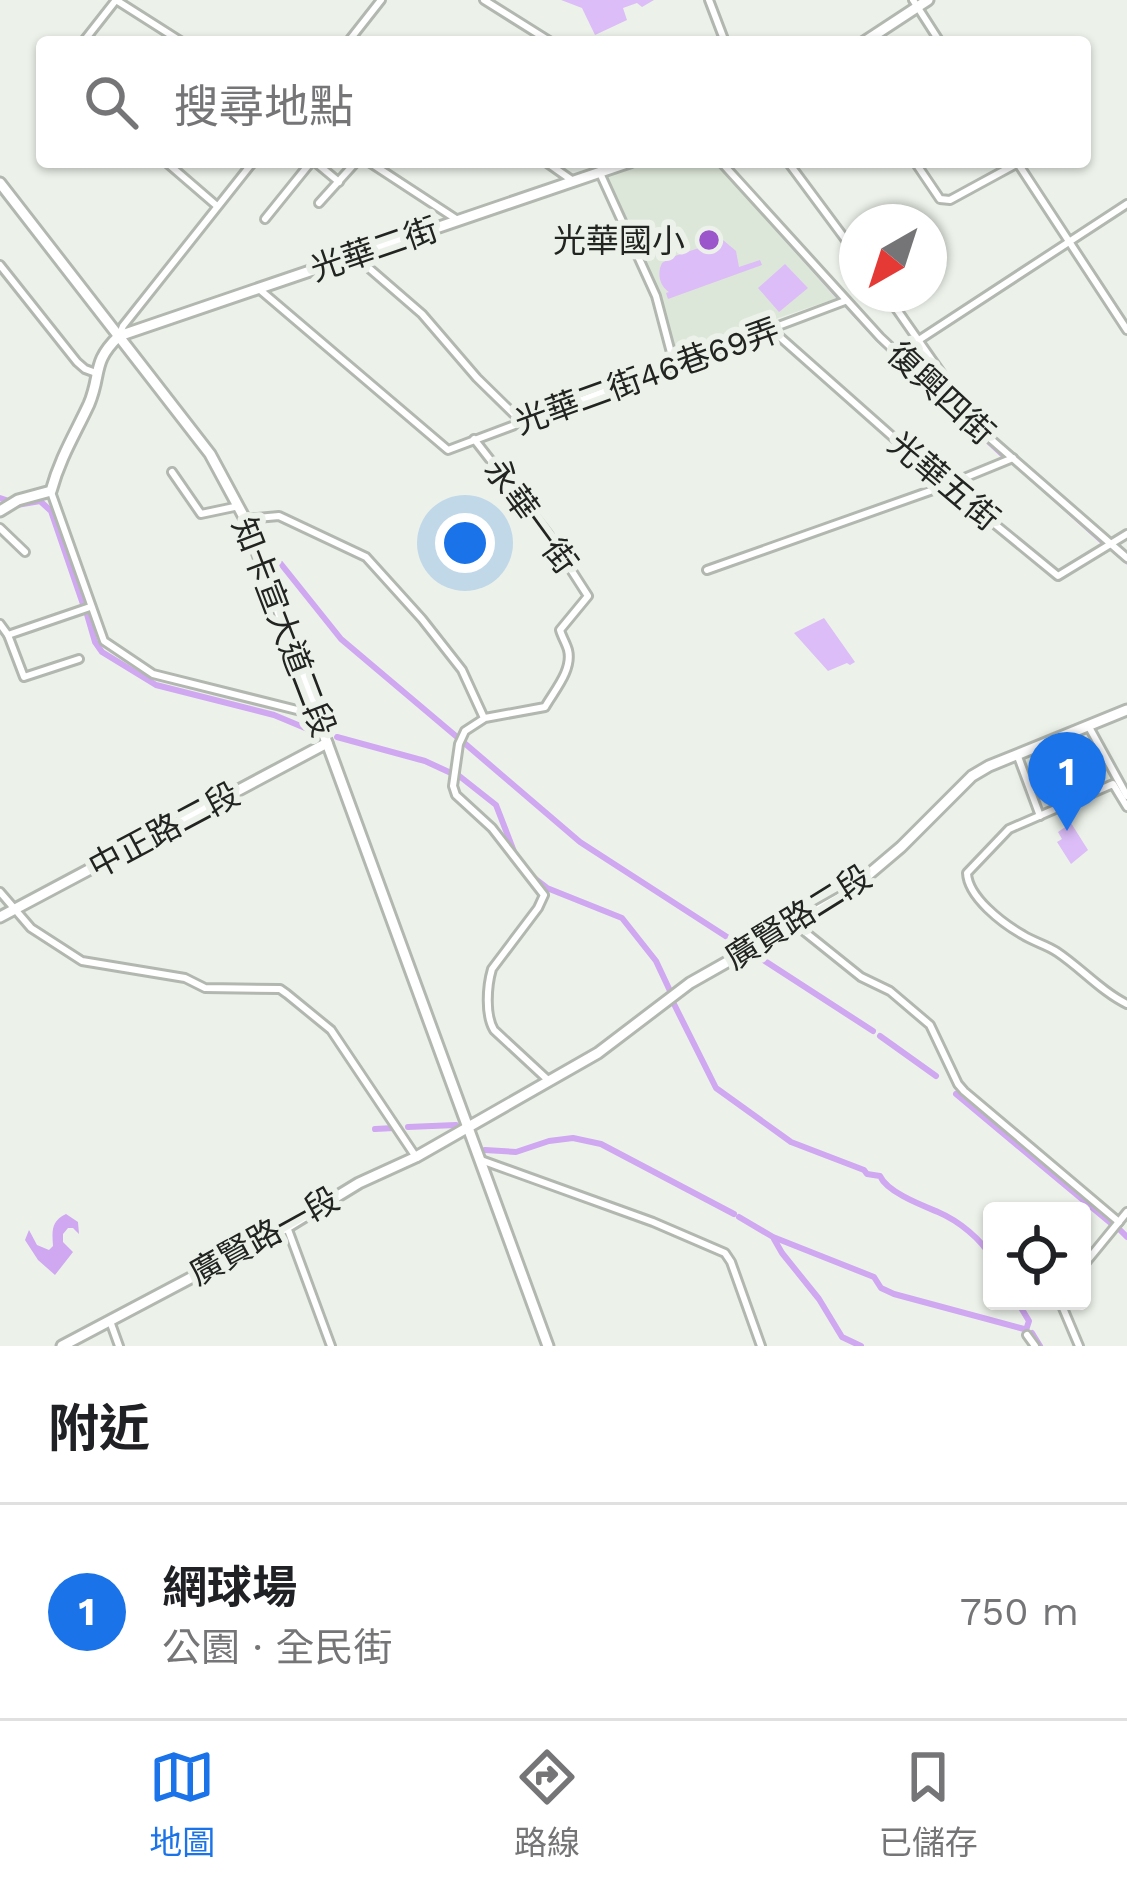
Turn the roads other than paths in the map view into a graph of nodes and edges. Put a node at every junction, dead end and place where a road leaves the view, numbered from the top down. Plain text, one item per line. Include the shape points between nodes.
1 (116, 0) edge
2 (381, 0) edge
3 (484, 0) edge
4 (709, 0) edge
5 (928, 0) edge
6 (915, 4) edge
7 (88, 36) edge
8 (173, 36) edge
9 (353, 36) edge
10 (541, 36) edge
11 (723, 36) edge
12 (873, 36) edge
13 (936, 36) edge
14 (173, 168) edge
15 (248, 168) edge
16 (309, 168) edge
17 (322, 168) edge
18 (351, 168) edge
19 (378, 168) edge
20 (555, 168) edge
21 (612, 168) edge
22 (726, 168) edge
23 (792, 168) edge
24 (919, 168) edge
25 (1007, 168) edge
26 (1022, 168) edge
27 (600, 172) junction
28 (573, 181) junction
29 (339, 182) junction
30 (0, 183) edge
31 (319, 202) dead end
32 (1127, 204) edge
33 (217, 206) junction
34 (266, 219) dead end
35 (458, 220) junction
36 (839, 231) edge
37 (1069, 241) junction
38 (355, 256) junction
39 (0, 265) edge
40 (259, 289) junction
41 (839, 294) edge
42 (839, 303) edge
43 (856, 312) edge
44 (899, 312) edge
45 (772, 330) junction
46 (1127, 330) edge
47 (119, 336) junction
48 (918, 338) junction
49 (898, 354) junction
50 (674, 364) junction
51 (96, 373) junction
52 (953, 390) dead end
53 (523, 423) junction
54 (474, 439) junction
55 (1013, 458) junction
56 (172, 472) dead end
57 (947, 485) junction
58 (51, 491) junction
59 (239, 506) junction
60 (0, 511) edge
61 (244, 519) junction
62 (0, 528) edge
63 (1127, 534) edge
64 (1111, 544) junction
65 (25, 552) dead end
66 (1127, 558) edge
67 (707, 570) dead end
68 (91, 606) junction
69 (0, 624) edge
70 (8, 635) junction
71 (79, 658) dead end
72 (1127, 710) edge
73 (317, 715) junction
74 (484, 718) junction
75 (1088, 724) junction
76 (327, 742) junction
77 (1017, 754) junction
78 (1127, 796) edge
79 (1127, 807) edge
80 (1040, 816) junction
81 (0, 892) edge
82 (14, 910) junction
83 (0, 917) edge
84 (795, 924) junction
85 (1127, 1004) edge
86 (549, 1081) junction
87 (466, 1126) junction
88 (416, 1157) junction
89 (481, 1160) junction
90 (1127, 1212) edge
91 (1119, 1222) junction
92 (287, 1227) junction
93 (1091, 1257) edge
94 (1064, 1310) edge
95 (109, 1320) junction
96 (1028, 1335) dead end
97 (62, 1346) edge
98 (118, 1346) edge
99 (331, 1346) edge
100 (548, 1346) edge
101 (761, 1346) edge
102 (1035, 1346) edge
103 (1078, 1346) edge

1 - 7 street
1 - 8 street
2 - 9 street
3 - 10 street
4 - 11 street
5 - 6 street
6 - 12 street
6 - 13 street
14 - 33 street
15 - 33 street
16 - 34 street
17 - 29 street
18 - 29 street
19 - 35 street
20 - 28 street
21 - 27 street, 光華二街
22 - 41 street, 復興四街
23 - 36 street
24 - 25 street via 940,199 950,200
26 - 37 street
27 - 28 street, 光華二街
27 - 50 street via 656,296
28 - 35 street, 光華二街
29 - 31 street
30 - 47 street, 知卡宣大道二段
32 - 37 street
33 - 47 street
35 - 38 street, 光華二街
37 - 46 street
37 - 48 street
38 - 40 street, 光華二街
38 - 53 street via 422,314
39 - 51 street via 77,362
40 - 47 street, 光華二街
40 - 54 street, 光華二街46巷69弄 via 448,450
42 - 45 street, 光華二街46巷69弄
43 - 49 street, 復興四街
44 - 48 street
45 - 50 street, 光華二街46巷69弄
45 - 57 street, 光華五街
47 - 51 street
47 - 59 street, 知卡宣大道二段 via 210,454
48 - 49 street
48 - 52 street
49 - 55 street, 復興四街
50 - 53 street, 光華二街46巷69弄
51 - 58 street
53 - 54 street, 光華二街46巷69弄
54 - 74 street, 永華一街 via 588,596 560,630 569,661 544,707
55 - 57 street
55 - 64 street, 復興四街
56 - 59 street via 201,514
57 - 64 street, 光華五街 via 1058,576
57 - 67 street
58 - 60 street
58 - 68 street
59 - 61 street, 知卡宣大道二段
61 - 73 street, 知卡宣大道二段
61 - 74 street via 279,516 366,556 461,670
62 - 65 street
63 - 64 street, 光華五街
64 - 66 street, 復興四街
68 - 70 street
68 - 73 street via 104,641 153,674
69 - 70 street
70 - 71 street via 24,676
72 - 75 street, 廣賢路二段
73 - 76 street, 知卡宣大道二段
74 - 86 street via 462,736 453,789 544,895 492,969 490,1025
75 - 77 street, 廣賢路二段
75 - 78 street
76 - 82 street, 中正路二段
76 - 87 street, 知卡宣大道二段
77 - 80 street
77 - 84 street, 廣賢路二段 via 972,776 863,880
79 - 80 street via 1113,784
80 - 85 street via 1002,836 967,873 968,886 1023,936
81 - 82 street
82 - 83 street, 中正路二段
82 - 88 street via 82,961 205,988 280,989 331,1030
84 - 86 street, 廣賢路二段 via 691,983
84 - 91 street via 913,1010 964,1091
86 - 87 street, 廣賢路二段
87 - 88 street, 廣賢路一段
87 - 89 street, 知卡宣大道二段
88 - 92 street, 廣賢路一段
89 - 100 street, 知卡宣大道二段
89 - 101 street via 725,1252
90 - 91 street
91 - 93 street
92 - 95 street, 廣賢路一段
92 - 99 street
94 - 103 street
95 - 97 street, 廣賢路一段
95 - 98 street
96 - 102 street

